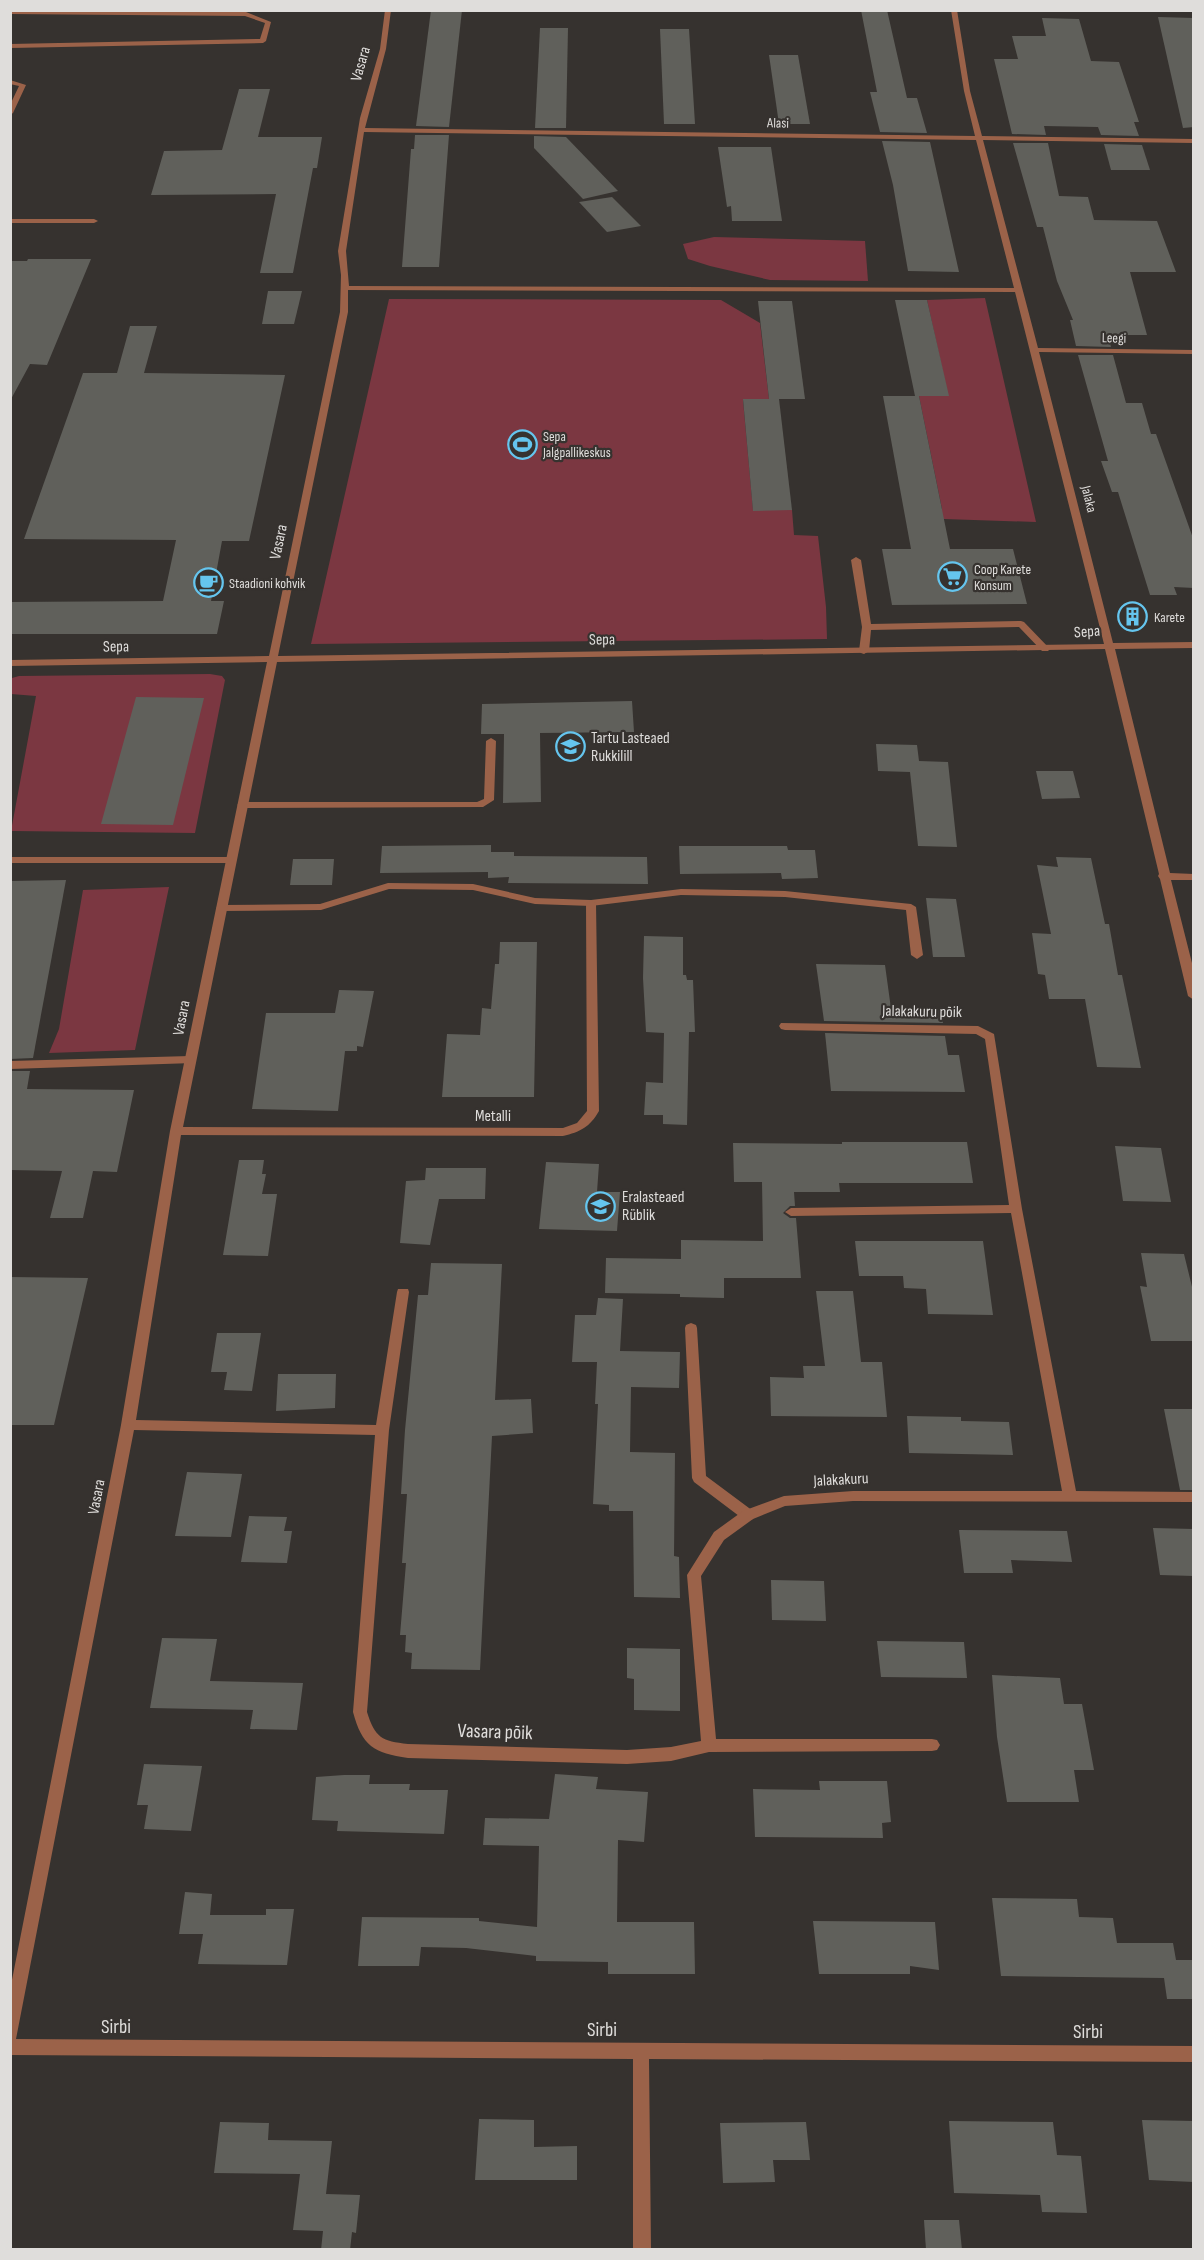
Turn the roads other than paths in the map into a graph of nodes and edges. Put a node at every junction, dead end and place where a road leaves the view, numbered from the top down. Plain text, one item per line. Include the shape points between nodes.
1 (388, 10) edge
2 (954, 10) edge
3 (10, 12) edge
4 (10, 46) edge
5 (10, 82) edge
6 (10, 113) edge
7 (361, 130) junction
8 (981, 138) junction
9 (1194, 141) edge
10 (10, 221) edge
11 (94, 221) dead end
12 (345, 288) junction
13 (1018, 290) junction
14 (1035, 350) junction
15 (1194, 352) edge
16 (856, 560) dead end
17 (867, 627) junction
18 (1194, 645) edge
19 (1109, 646) junction
20 (1045, 649) junction
21 (864, 651) junction
22 (271, 660) junction
23 (10, 663) edge
24 (490, 741) dead end
25 (242, 805) junction
26 (10, 860) edge
27 (231, 860) junction
28 (1163, 876) junction
29 (1194, 877) edge
30 (591, 903) junction
31 (221, 908) junction
32 (917, 955) dead end
33 (1194, 996) edge
34 (785, 1026) dead end
35 (190, 1060) junction
36 (10, 1065) edge
37 (176, 1131) junction
38 (1016, 1209) junction
39 (791, 1212) dead end
40 (403, 1292) dead end
41 (691, 1328) dead end
42 (128, 1425) junction
43 (382, 1430) junction
44 (1070, 1495) junction
45 (1194, 1497) edge
46 (748, 1515) junction
47 (932, 1744) dead end
48 (709, 1746) junction
49 (10, 2035) edge
50 (10, 2047) edge
51 (641, 2051) junction
52 (1194, 2054) edge
53 (642, 2250) edge

1 - 7 street, Vasara via 383,50
2 - 8 street, Jalaka via 967,91
3 - 4 street via 246,14 268,22 263,41
5 - 6 street via 23,85
7 - 8 street, Alasi
7 - 12 street, Vasara via 342,250
8 - 9 street, Alasi
8 - 13 street, Jalaka
10 - 11 street
12 - 13 street
12 - 22 street, Vasara via 344,312
13 - 14 street, Jalaka
14 - 15 street, Leegi
14 - 19 street, Jalaka
16 - 17 street
17 - 20 street via 1021,624
17 - 21 street
18 - 19 street, Sepa
19 - 20 street, Sepa
19 - 28 street, Jalaka
20 - 21 street, Sepa
21 - 22 street, Sepa
22 - 23 street, Sepa
22 - 25 street, Vasara
24 - 25 street via 489,800 479,805
25 - 27 street, Vasara
26 - 27 street
27 - 31 street, Vasara
28 - 29 street
28 - 33 street, Jalaka
30 - 31 street via 535,902 473,887 388,886 321,907
30 - 32 street via 681,892 785,894 911,907
30 - 37 street, Metalli via 593,1112 579,1129
31 - 35 street, Vasara
34 - 38 street, Jalakakuru põik via 978,1030 990,1037
35 - 36 street
35 - 37 street, Vasara
37 - 42 street, Vasara
38 - 39 street
38 - 44 street, Jalakakuru põik
40 - 43 street, Vasara põik
41 - 46 street via 699,1478
42 - 43 street
42 - 49 street, Vasara
43 - 48 street, Vasara põik via 360,1712 371,1740 384,1748 408,1750 627,1757
44 - 45 street, Jalakakuru
44 - 46 street, Jalakakuru via 853,1496 784,1501
46 - 48 street, Jalakakuru via 719,1536 694,1575
47 - 48 street, Vasara põik
50 - 51 street, Sirbi
51 - 52 street, Sirbi
51 - 53 street

